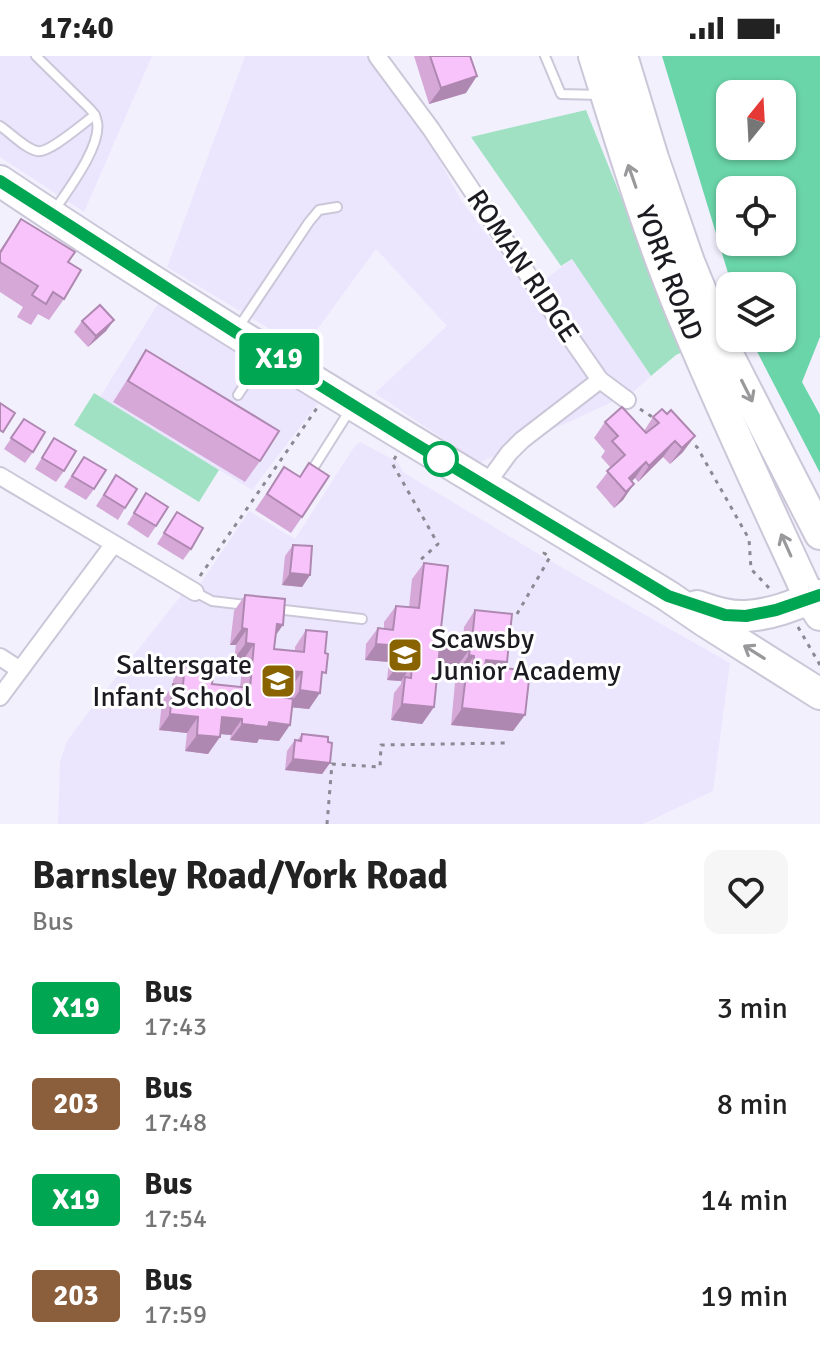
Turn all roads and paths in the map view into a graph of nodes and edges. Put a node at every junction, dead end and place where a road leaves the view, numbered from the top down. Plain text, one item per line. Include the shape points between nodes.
1 (36, 56) edge
2 (377, 56) edge
3 (545, 56) edge
4 (594, 56) edge
5 (622, 56) edge
6 (606, 95) junction
7 (95, 115) junction
8 (0, 126) edge
9 (0, 181) edge
10 (337, 207) dead end
11 (51, 215) junction
12 (235, 332) junction
13 (267, 351) junction
14 (600, 380) junction
15 (238, 395) dead end
16 (342, 397) junction
17 (627, 400) joint
18 (662, 423) edge
19 (407, 439) junction
20 (686, 439) edge
21 (312, 470) edge
22 (0, 476) edge
23 (485, 486) junction
24 (558, 529) junction
25 (820, 534) edge
26 (113, 545) junction
27 (418, 562) dead end
28 (192, 591) junction
29 (668, 596) junction
30 (809, 604) edge
31 (257, 606) edge
32 (272, 608) edge
33 (517, 614) dead end
34 (362, 619) dead end
35 (0, 657) edge
36 (820, 665) edge
37 (20, 670) junction
38 (820, 694) edge
39 (0, 697) edge
40 (508, 743) dead end
41 (327, 824) edge

1 - 7 lane
2 - 14 street, ROMAN RIDGE
3 - 6 lane via 561,94
4 - 6 highway, YORK ROAD
5 -> 25 highway, YORK ROAD via 689,262
30 -> 6 highway, YORK ROAD via 677,302
7 - 8 lane via 42,152
7 - 11 lane via 93,145
9 - 11 highway
10 - 12 lane via 319,210 309,222
11 - 12 highway
12 - 13 highway
13 - 15 lane
13 - 16 highway
14 - 17 street, ROMAN RIDGE
14 - 23 street via 522,440
16 - 19 highway
16 - 21 lane
16 - 28 path
17 - 18 path
19 - 23 highway
19 - 27 path via 392,463 438,544
20 - 30 path via 697,447 749,539 751,569
22 - 26 street
23 - 24 highway
24 - 29 highway
24 - 33 path via 544,553 550,557
26 - 28 street
26 - 37 street
28 - 31 lane via 212,601
29 - 30 highway via 725,615
38 -> 29 highway
30 - 36 path
32 - 34 lane
35 - 37 street
37 - 39 street
40 - 41 path via 381,745 380,767 332,764

